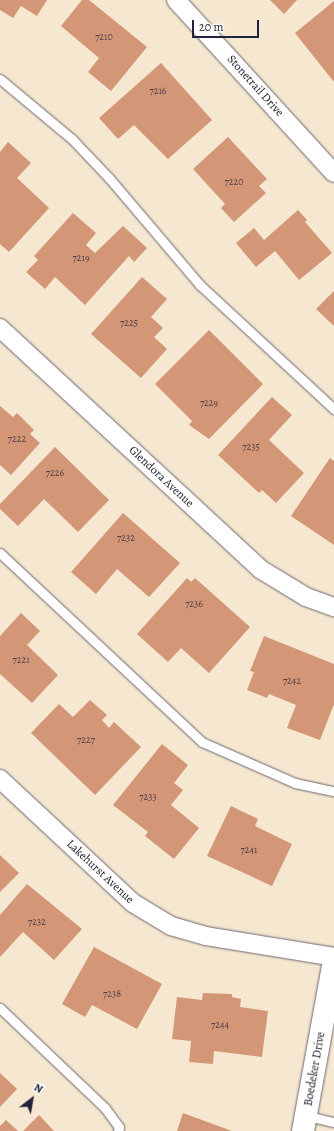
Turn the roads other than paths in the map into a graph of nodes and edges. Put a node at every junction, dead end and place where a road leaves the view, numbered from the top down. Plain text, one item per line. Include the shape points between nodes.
1 (176, 0) edge
2 (0, 79) edge
3 (334, 173) edge
4 (0, 328) edge
5 (334, 409) edge
6 (0, 553) edge
7 (334, 607) edge
8 (0, 779) edge
9 (334, 791) edge
10 (334, 957) edge
11 (334, 960) edge
12 (0, 1008) edge
13 (334, 1122) edge
14 (305, 1123) edge
15 (118, 1131) edge

1 - 3 street, Stonetrail Drive
2 - 5 lane via 72,139 110,178 200,285
4 - 7 street, Glendora Avenue via 260,569 306,596
6 - 9 lane via 202,742 295,783
8 - 10 street, Lakehurst Avenue via 133,903 171,926 206,936
11 - 14 street, Boedeker Drive
12 - 15 lane via 106,1108 119,1127
13 - 14 lane

